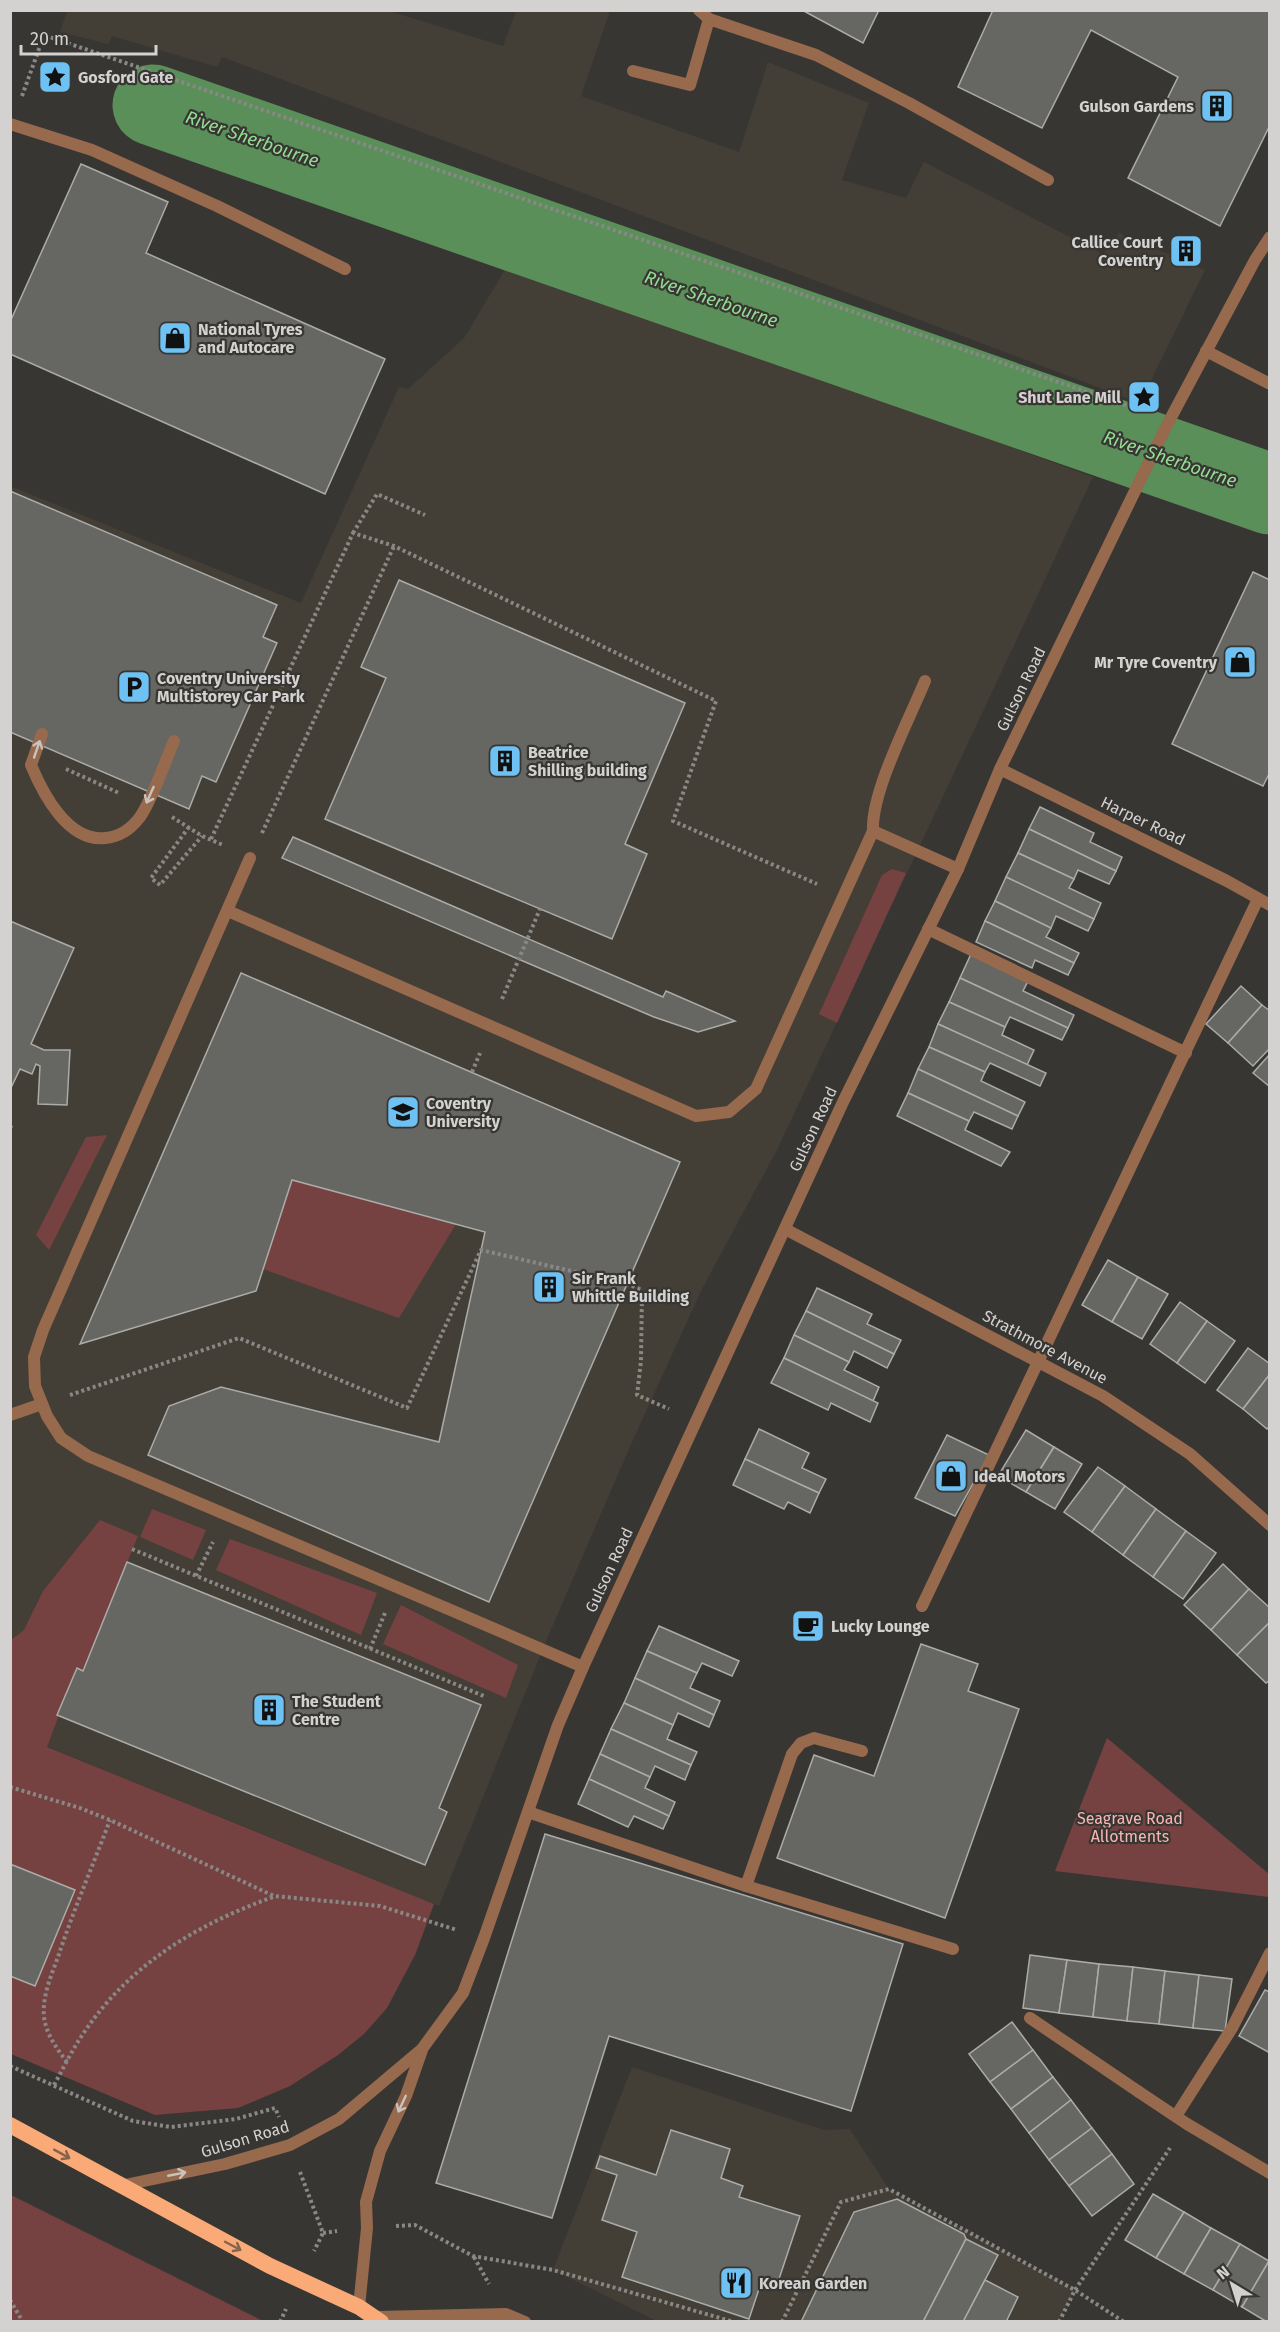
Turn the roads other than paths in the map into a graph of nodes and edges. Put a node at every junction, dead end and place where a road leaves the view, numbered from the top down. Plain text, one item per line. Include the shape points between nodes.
1 (704, 15) edge
2 (633, 70) dead end
3 (10, 124) edge
4 (1048, 180) dead end
5 (1269, 237) edge
6 (345, 269) dead end
7 (1206, 351) junction
8 (1269, 384) edge
9 (925, 681) dead end
10 (42, 734) dead end
11 (174, 741) dead end
12 (1000, 769) junction
13 (873, 831) junction
14 (250, 858) road end
15 (958, 869) junction
16 (1264, 902) edge
17 (228, 911) junction
18 (928, 929) junction
19 (1186, 1053) junction
20 (785, 1229) junction
21 (1040, 1362) junction
22 (42, 1404) junction
23 (10, 1415) edge
24 (1269, 1525) edge
25 (922, 1606) dead end
26 (583, 1667) junction
27 (862, 1751) dead end
28 (528, 1812) junction
29 (746, 1886) junction
30 (953, 1949) dead end
31 (1269, 1953) edge
32 (1030, 2018) dead end
33 (422, 2049) junction
34 (1176, 2116) junction
35 (10, 2125) edge
36 (1269, 2173) edge
37 (120, 2186) junction
38 (359, 2307) junction
39 (379, 2319) edge
40 (525, 2322) edge

1 - 2 street via 690,85
1 - 4 street via 816,55
3 - 6 street via 92,150
5 - 7 street, Gulson Road
7 - 8 street
7 - 12 street, Gulson Road
9 - 13 street via 875,806
11 -> 10 street via 141,816 114,837 98,839 66,823 39,783 31,765
12 - 15 street, Gulson Road
12 - 16 street, Harper Road
13 - 15 street
13 - 17 street via 756,1089 729,1112 696,1116
14 - 17 street
15 - 18 street, Gulson Road
16 - 19 street
17 - 22 street via 43,1330 34,1357 35,1386
18 - 19 street
18 - 20 street, Gulson Road
19 - 21 street
20 - 21 street, Strathmore Avenue
20 - 26 street, Gulson Road
21 - 24 street, Strathmore Avenue via 1103,1396 1190,1454
21 - 25 street
22 - 23 street
22 - 26 street via 61,1438 88,1456
26 - 28 street, Gulson Road
27 - 29 street via 814,1738 801,1743 792,1754
28 - 29 street
28 - 33 street, Gulson Road via 463,1993
29 - 30 street
31 - 34 street via 1232,2028
32 - 34 street
37 -> 33 street, Gulson Road via 225,2164 290,2145 339,2119
33 -> 38 street, Gulson Road via 406,2096 380,2151 366,2202
34 - 36 street
35 -> 37 highway
37 -> 38 highway via 270,2266
38 - 39 highway
39 - 40 street via 506,2314

